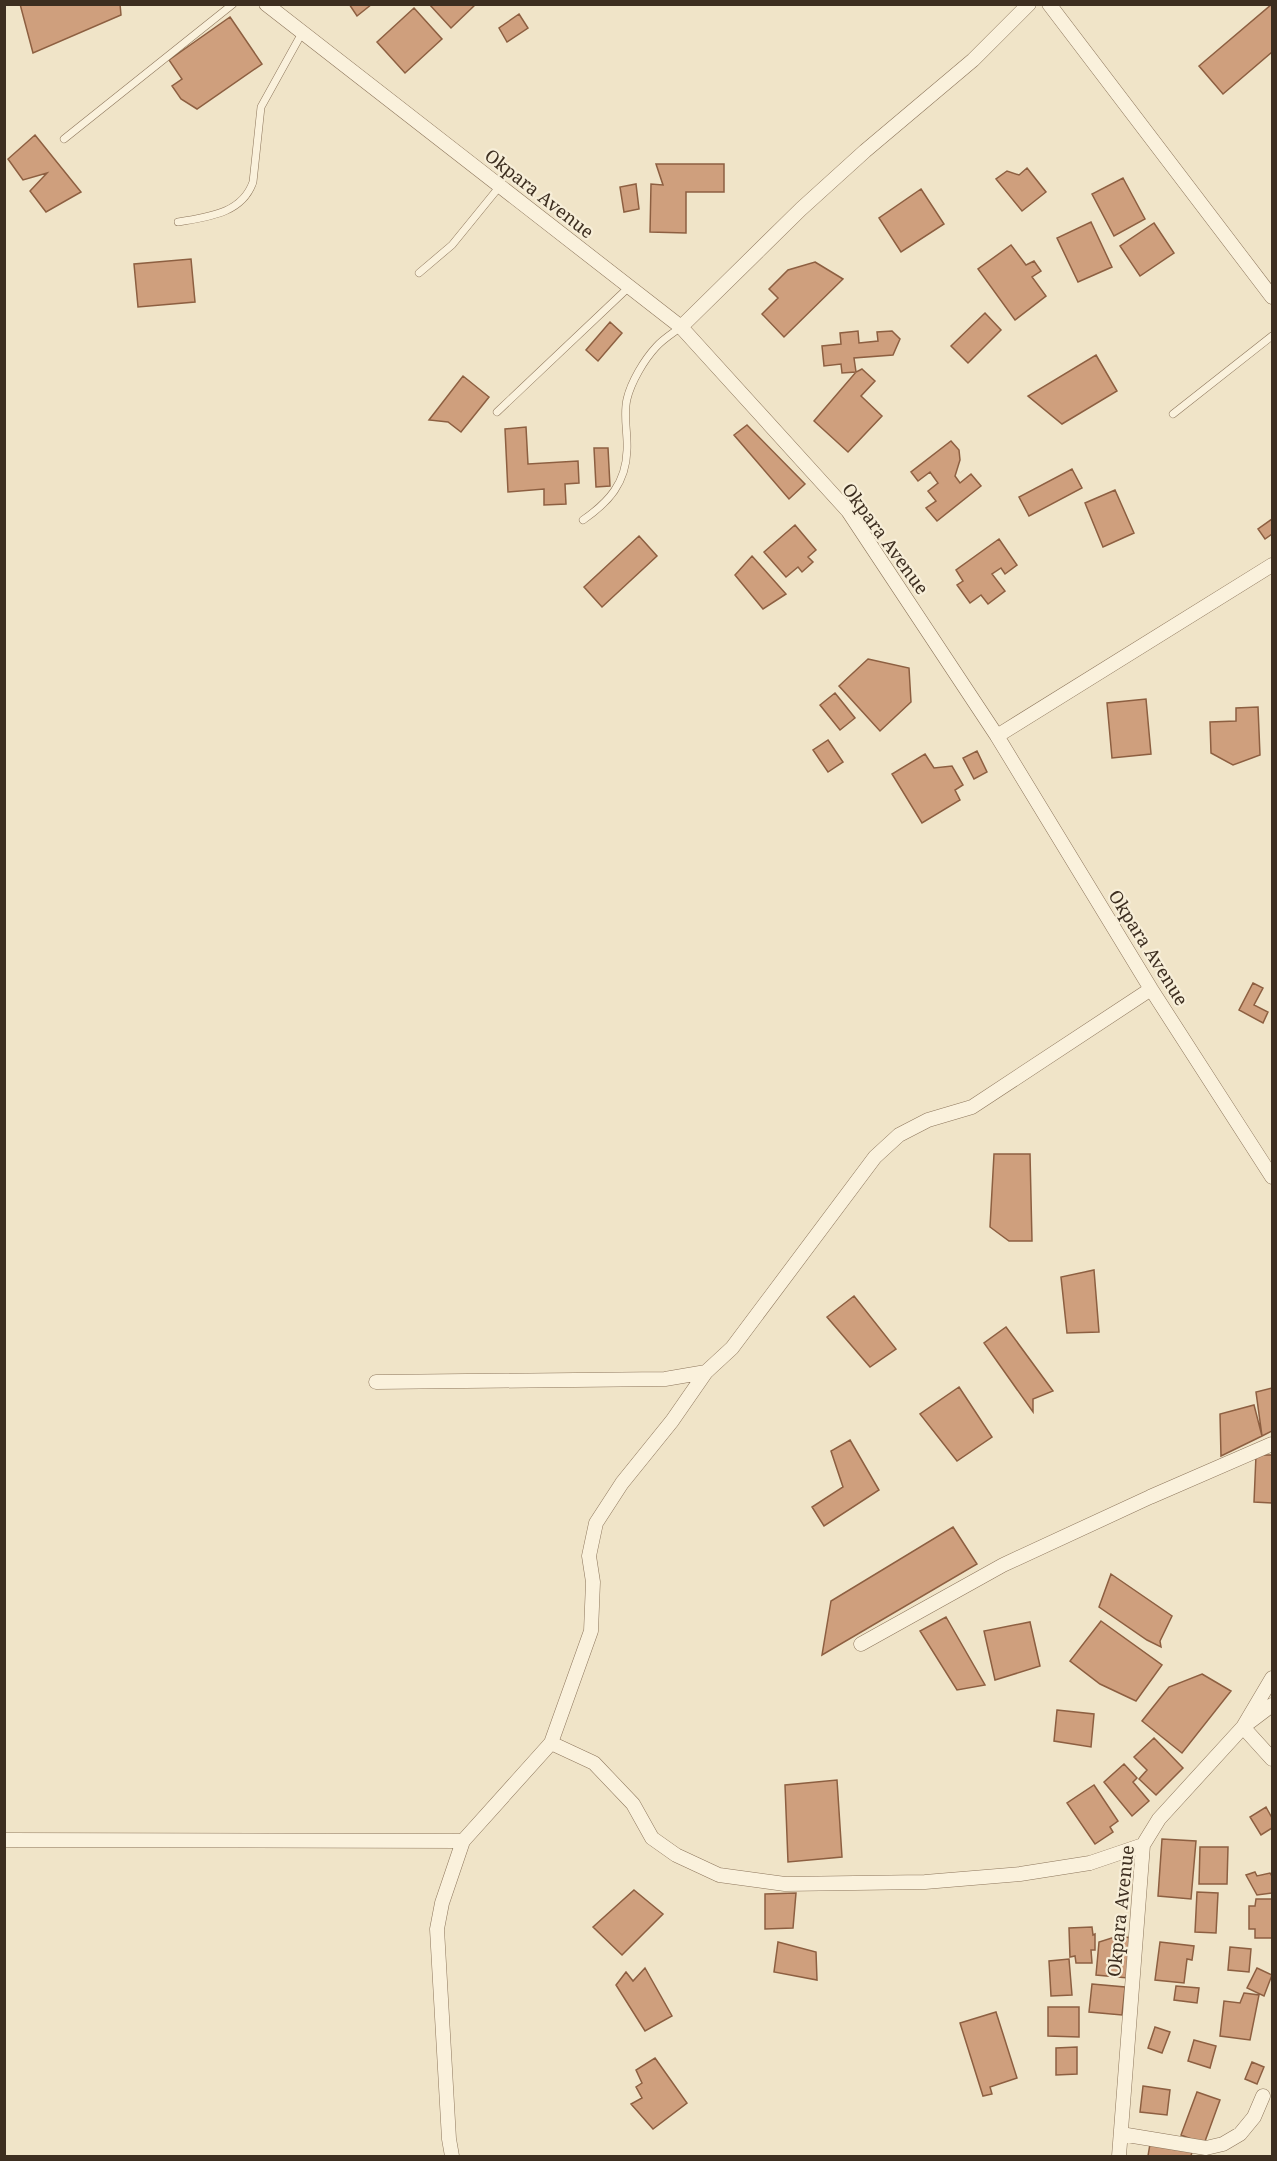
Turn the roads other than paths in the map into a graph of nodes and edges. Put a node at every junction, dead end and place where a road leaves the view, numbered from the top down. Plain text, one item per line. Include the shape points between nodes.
1 (233, 4) edge
2 (266, 4) edge
3 (1029, 4) edge
4 (1048, 4) edge
5 (302, 33) junction
6 (64, 139) dead end
7 (500, 186) junction
8 (178, 222) dead end
9 (419, 273) dead end
10 (629, 287) junction
11 (1272, 297) edge
12 (681, 327) junction
13 (1272, 336) edge
14 (497, 412) dead end
15 (1173, 414) dead end
16 (583, 520) dead end
17 (1272, 565) edge
18 (998, 736) junction
19 (1151, 989) junction
20 (1272, 1177) edge
21 (706, 1372) junction
22 (376, 1382) dead end
23 (1272, 1444) edge
24 (861, 1644) dead end
25 (1272, 1678) edge
26 (1272, 1705) edge
27 (1243, 1727) junction
28 (551, 1743) junction
29 (1272, 1759) edge
30 (4, 1840) edge
31 (463, 1840) junction
32 (1143, 1845) junction
33 (1263, 2096) dead end
34 (1121, 2134) junction
35 (452, 2157) edge
36 (1119, 2157) edge

1 - 6 lane
2 - 5 street, Okpara Avenue
3 - 12 street via 973,60 801,209
4 - 11 street
5 - 7 street, Okpara Avenue
5 - 8 lane via 261,107 250,191 228,210
7 - 9 lane via 452,245
7 - 10 street, Okpara Avenue
10 - 12 street, Okpara Avenue
10 - 14 lane
12 - 16 lane via 656,346 634,383 627,400 625,468 610,499
12 - 18 street, Okpara Avenue via 848,512
13 - 15 lane
17 - 18 street
18 - 19 street, Okpara Avenue
19 - 20 street, Okpara Avenue
19 - 21 street via 972,1107 928,1120 899,1135 875,1157 732,1348
21 - 22 street via 664,1379
21 - 28 street via 596,1523 589,1556 593,1582 591,1631
23 - 24 street via 1003,1565
25 - 27 street, Okpara Avenue
26 - 27 street
27 - 29 street
27 - 32 street, Okpara Avenue via 1159,1819
28 - 31 street
28 - 32 street via 594,1763 633,1804 652,1838 676,1855 718,1875 785,1884 925,1882 1090,1863
30 - 31 street
31 - 35 street via 437,1929
32 - 34 street, Okpara Avenue
33 - 34 street via 1254,2117 1240,2134 1223,2144 1206,2148
34 - 36 street, Okpara Avenue

